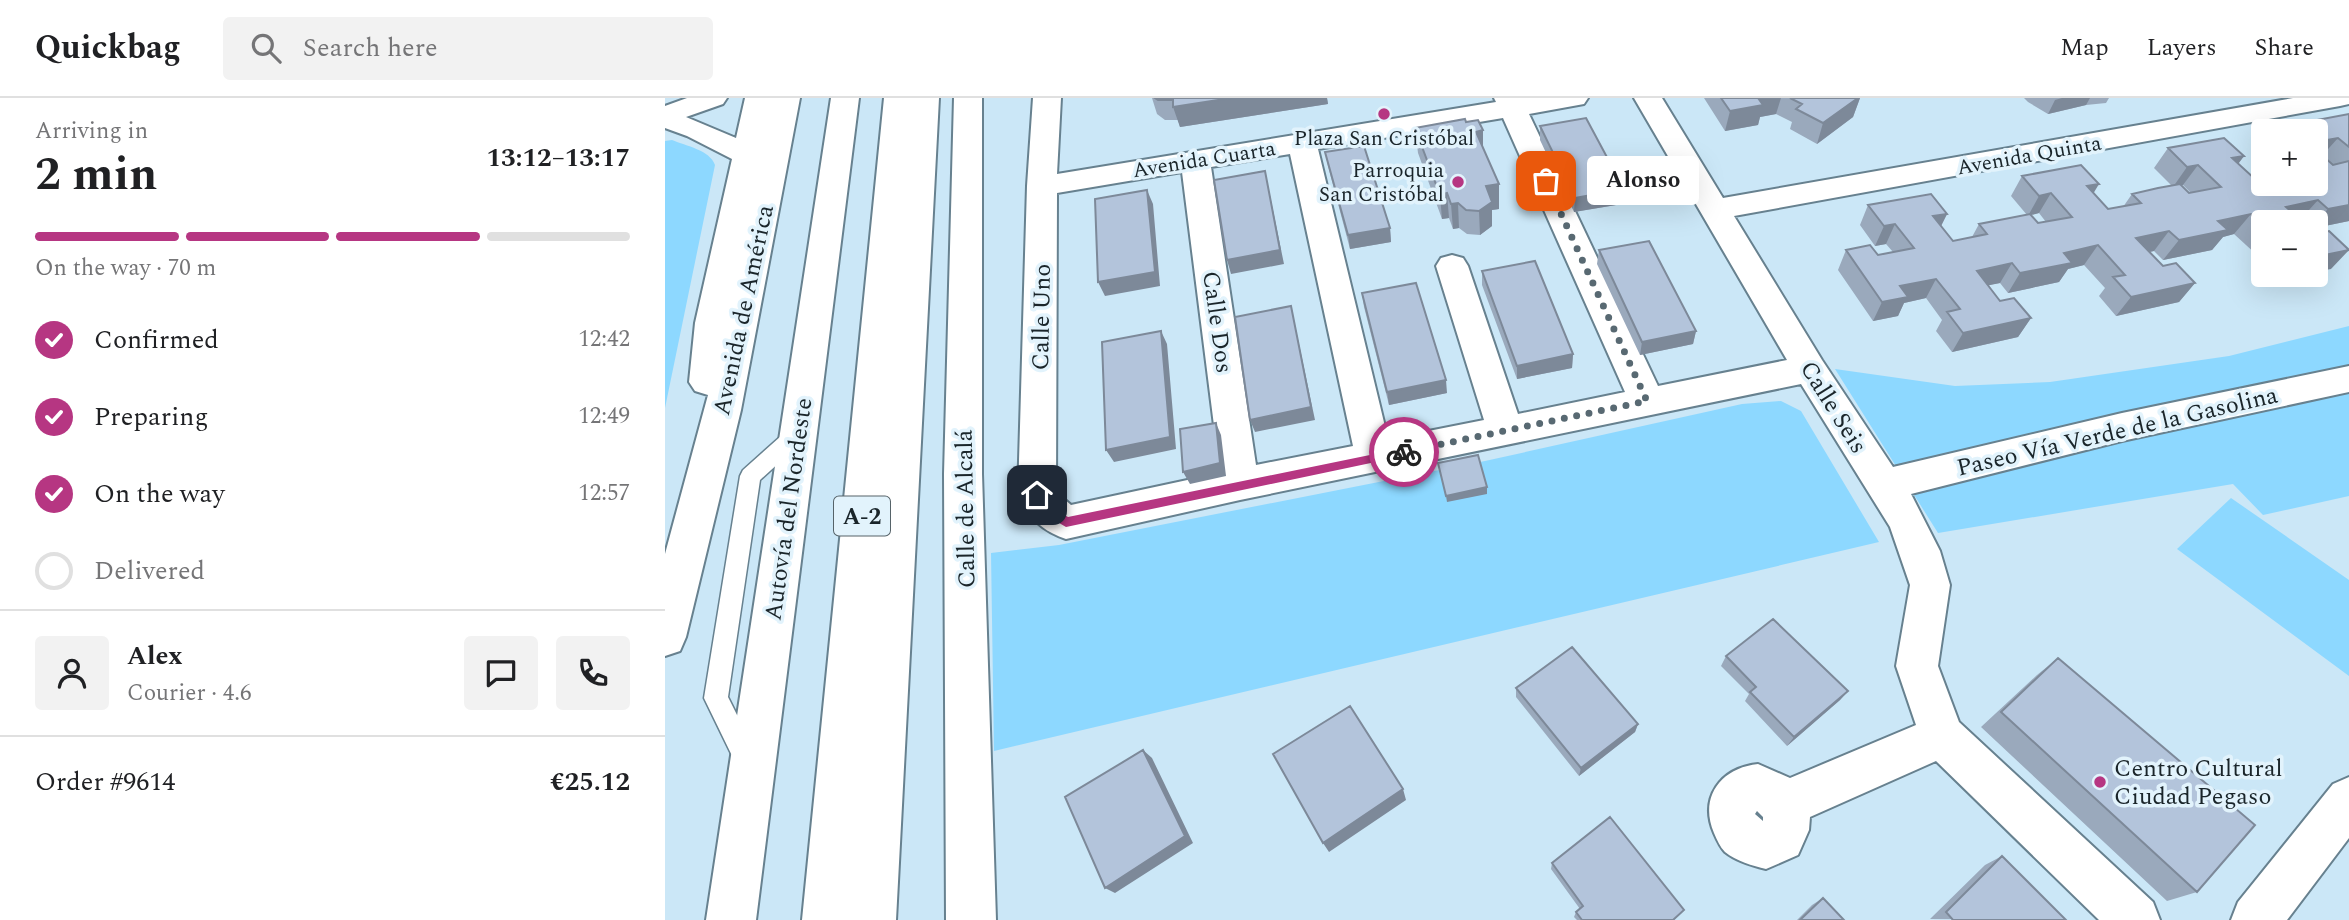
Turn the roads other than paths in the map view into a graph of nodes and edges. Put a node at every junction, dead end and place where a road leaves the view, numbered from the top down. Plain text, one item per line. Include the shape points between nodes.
1 (713, 98) edge
2 (759, 98) edge
3 (786, 98) edge
4 (845, 98) edge
5 (898, 98) edge
6 (925, 98) edge
7 (1574, 98) edge
8 (1648, 98) edge
9 (2340, 98) edge
10 (1045, 100) edge
11 (1510, 103) edge
12 (975, 105) edge
13 (665, 117) edge
14 (1303, 142) junction
15 (747, 155) junction
16 (1195, 160) junction
17 (1042, 186) junction
18 (1717, 209) junction
19 (1452, 266) dead end
20 (1810, 369) junction
21 (2349, 379) edge
22 (1647, 401) junction
23 (1506, 431) junction
24 (1374, 458) junction
25 (1240, 484) junction
26 (1884, 485) junction
27 (692, 520) junction
28 (665, 637) edge
29 (1942, 736) junction
30 (2349, 800) edge
31 (1782, 805) dead end
32 (731, 920) edge
33 (827, 920) edge
34 (871, 920) edge
35 (971, 920) edge
36 (2135, 920) edge
37 (2256, 920) edge

1 - 13 main road
2 - 15 main road, Avenida de América
3 - 27 main road, Avenida de América via 723,410
4 - 32 main road, Autovía del Nordeste
5 - 33 main road, A-2
6 - 34 main road
7 - 11 main road, Avenida Cuarta
8 - 18 main road, Calle Seis
9 - 18 main road, Avenida Quinta
10 - 17 main road, Calle Uno
11 - 14 main road, Avenida Cuarta
11 - 22 main road
12 - 35 main road, Calle de Alcalá via 963,474
13 - 15 main road
14 - 16 main road, Avenida Cuarta
14 - 24 main road
15 - 27 main road, Avenida de América via 712,323
16 - 17 main road, Avenida Cuarta
16 - 25 main road, Calle Dos
17 - 25 main road, Calle Uno via 1037,495 1046,509 1066,523
18 - 20 main road, Calle Seis
19 - 23 main road
20 - 22 main road
20 - 26 main road, Calle Seis
21 - 26 main road, Paseo Vía Verde de la Gasolina via 2122,427
22 - 23 main road
23 - 24 main road
24 - 25 main road
26 - 29 main road, Calle Seis via 1916,541 1930,585 1917,666
27 - 28 main road, Avenida de América
29 - 31 main road
29 - 36 main road, Calle Seis
30 - 37 main road

